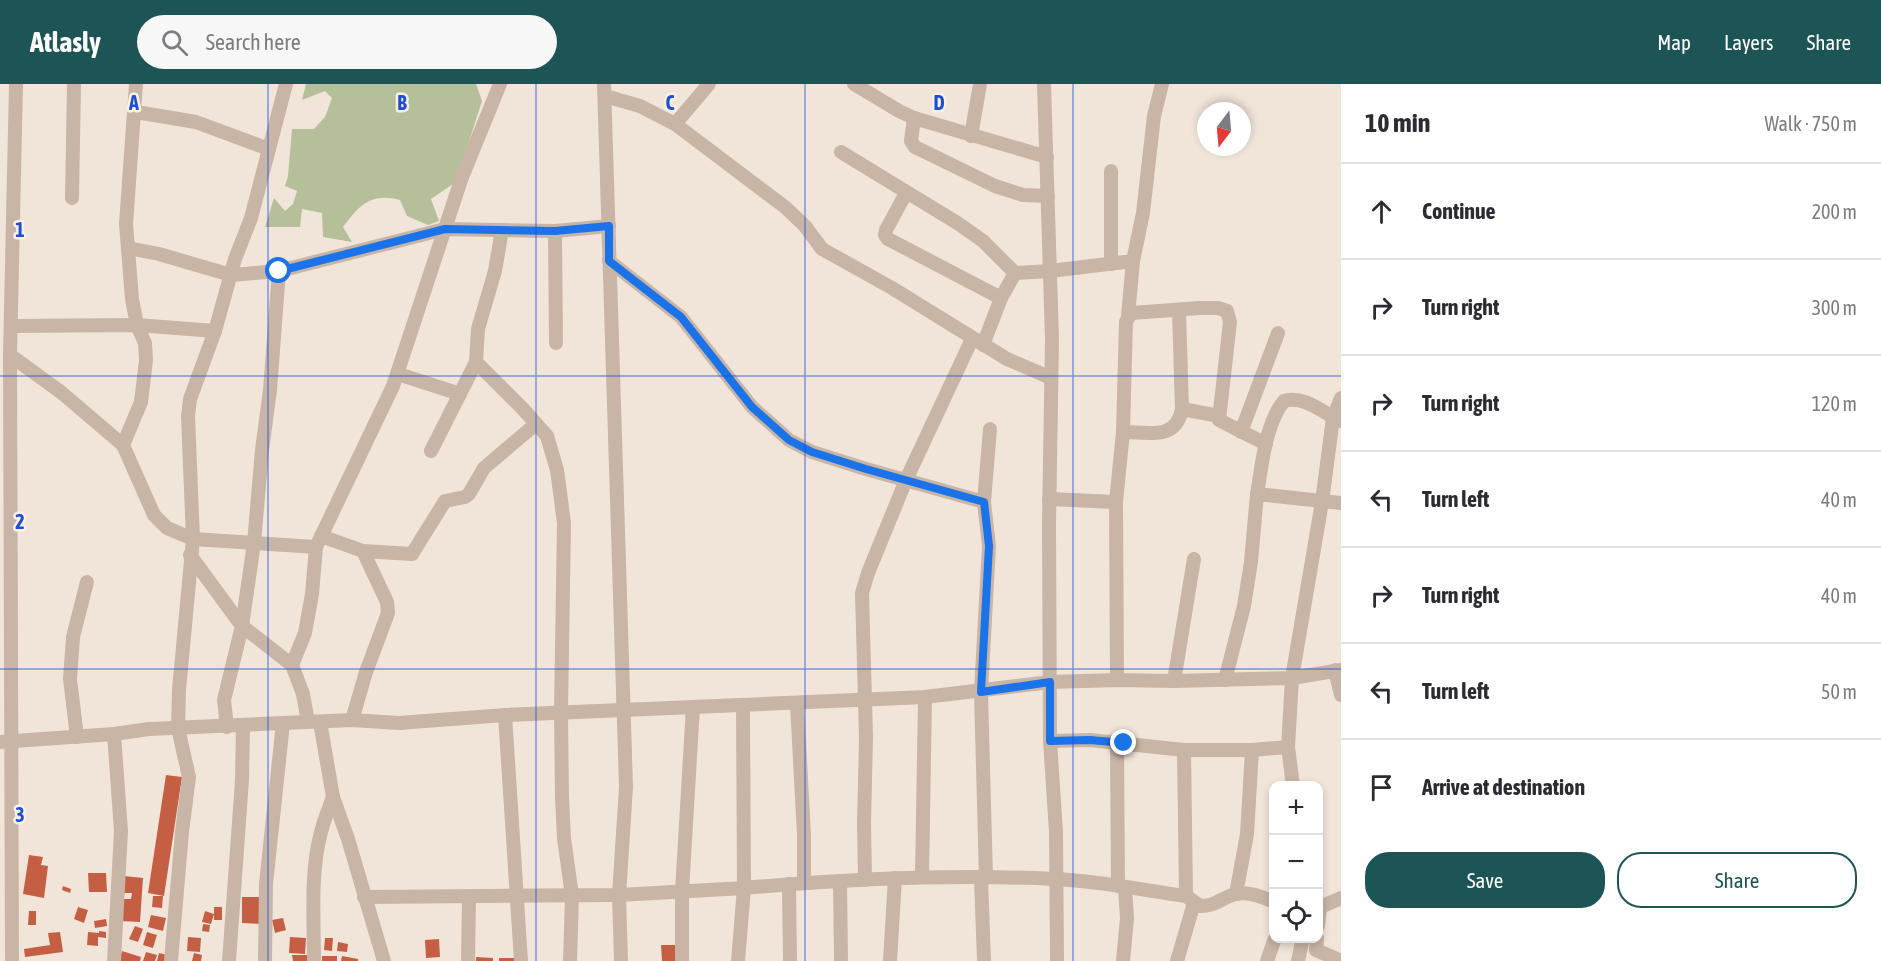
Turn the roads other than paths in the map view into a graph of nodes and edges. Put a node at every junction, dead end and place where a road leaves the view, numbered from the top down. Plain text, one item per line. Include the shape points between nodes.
1 (16, 84) edge
2 (75, 84) edge
3 (136, 84) edge
4 (500, 84) edge
5 (710, 84) edge
6 (854, 84) edge
7 (980, 84) edge
8 (1044, 84) edge
9 (1162, 84) edge
10 (281, 85) edge
11 (605, 90) edge
12 (135, 112) junction
13 (914, 118) junction
14 (675, 124) junction
15 (971, 136) junction
16 (269, 149) junction
17 (841, 152) dead end
18 (1047, 157) junction
19 (1110, 171) dead end
20 (906, 193) junction
21 (1048, 196) junction
22 (72, 198) dead end
23 (609, 226) junction
24 (445, 229) junction
25 (502, 230) junction
26 (555, 231) junction
27 (6, 244) edge
28 (128, 248) junction
29 (609, 261) junction
30 (1133, 261) junction
31 (1111, 264) junction
32 (279, 271) junction
33 (1050, 271) junction
34 (1015, 273) junction
35 (231, 275) junction
36 (1000, 298) junction
37 (1179, 311) junction
38 (1128, 316) junction
39 (137, 325) junction
40 (11, 326) junction
41 (215, 331) junction
42 (1278, 333) dead end
43 (978, 342) junction
44 (556, 343) dead end
45 (10, 355) junction
46 (476, 362) junction
47 (398, 374) junction
48 (1052, 378) junction
49 (460, 394) junction
50 (1341, 398) edge
51 (1182, 409) junction
52 (1219, 416) junction
53 (1337, 420) edge
54 (536, 424) junction
55 (990, 429) dead end
56 (1123, 432) junction
57 (1241, 432) junction
58 (1266, 444) junction
59 (123, 446) junction
60 (431, 451) dead end
61 (906, 480) junction
62 (1257, 494) junction
63 (1049, 499) junction
64 (984, 502) junction
65 (1116, 502) junction
66 (1322, 502) junction
67 (1341, 503) edge
68 (193, 539) junction
69 (319, 541) junction
70 (254, 543) junction
71 (363, 551) junction
72 (190, 555) junction
73 (1194, 559) dead end
74 (87, 582) dead end
75 (242, 626) junction
76 (292, 665) junction
77 (1338, 670) edge
78 (1292, 678) junction
79 (1117, 680) junction
80 (1226, 680) junction
81 (1174, 681) junction
82 (1050, 682) junction
83 (981, 692) junction
84 (1341, 695) edge
85 (925, 697) junction
86 (864, 700) junction
87 (797, 704) junction
88 (743, 705) junction
89 (693, 707) junction
90 (623, 711) junction
91 (561, 713) junction
92 (505, 715) junction
93 (352, 720) junction
94 (314, 722) junction
95 (283, 723) junction
96 (243, 726) junction
97 (227, 727) junction
98 (178, 728) junction
99 (114, 734) junction
100 (77, 737) junction
101 (1050, 741) junction
102 (5, 742) edge
103 (1117, 742) junction
104 (1288, 747) junction
105 (1184, 750) junction
106 (1252, 750) junction
107 (1292, 781) edge
108 (333, 797) junction
109 (922, 877) junction
110 (984, 878) junction
111 (895, 879) junction
112 (1056, 879) junction
113 (865, 880) junction
114 (840, 881) junction
115 (804, 883) junction
116 (789, 884) junction
117 (1122, 887) junction
118 (744, 888) junction
119 (682, 891) junction
120 (1236, 894) junction
121 (619, 896) junction
122 (364, 897) junction
123 (572, 897) junction
124 (469, 898) junction
125 (516, 898) junction
126 (1341, 898) edge
127 (1190, 900) junction
128 (1269, 900) edge
129 (1323, 906) edge
130 (1274, 943) edge
131 (1302, 943) edge
132 (1317, 943) edge
133 (381, 959) edge
134 (12, 961) edge
135 (114, 961) edge
136 (171, 961) edge
137 (230, 961) edge
138 (265, 961) edge
139 (314, 961) edge
140 (468, 961) edge
141 (521, 961) edge
142 (570, 961) edge
143 (621, 961) edge
144 (682, 961) edge
145 (738, 961) edge
146 (790, 961) edge
147 (841, 961) edge
148 (890, 961) edge
149 (984, 961) edge
150 (1057, 961) edge
151 (1123, 961) edge
152 (1178, 961) edge
153 (1267, 961) edge
154 (1298, 961) edge
155 (1341, 961) edge

1 - 27 street
2 - 22 street
3 - 12 street
4 - 24 street
5 - 14 street
6 - 13 street
7 - 15 street
8 - 18 street
9 - 30 street
10 - 16 street
11 - 14 street
11 - 23 street
12 - 16 street via 196,122
12 - 28 street via 126,224
13 - 15 street
13 - 21 street via 911,141 915,147 995,186 1023,195
14 - 43 street via 784,207 806,226 822,249
15 - 18 street
16 - 35 street
17 - 20 street
18 - 21 street
19 - 31 street
20 - 34 street via 983,241
20 - 36 street via 886,230 888,239
21 - 33 street
23 - 26 street
23 - 29 street
24 - 25 street
24 - 32 street
24 - 47 street
25 - 26 street
25 - 46 street via 478,329
26 - 44 street
27 - 40 street
28 - 35 street
28 - 39 street
29 - 61 street via 681,317 752,407 789,440 812,452
29 - 90 street
30 - 31 street
30 - 38 street
31 - 33 street
32 - 35 street
32 - 70 street
33 - 34 street
33 - 48 street
34 - 36 street
35 - 41 street
36 - 43 street
37 - 38 street via 1135,311
37 - 51 street
37 - 52 street via 1218,308 1228,313
38 - 56 street
39 - 40 street
39 - 41 street
39 - 59 street via 145,343 145,379 141,402
40 - 45 street
41 - 68 street via 190,399 188,416
42 - 57 street
43 - 48 street
43 - 61 street
45 - 59 street via 62,393
45 - 102 street
46 - 49 street
46 - 54 street
47 - 49 street
47 - 69 street
48 - 63 street
49 - 60 street
50 - 53 street
51 - 52 street
51 - 56 street via 1172,430
52 - 57 street via 1221,422
53 - 58 street via 1300,400 1284,401
53 - 66 street
54 - 71 street via 484,468 469,494 445,501 412,554
54 - 91 street via 547,436 557,470 564,522
55 - 64 street
56 - 65 street
57 - 58 street
58 - 62 street
59 - 68 street via 154,515 167,528
61 - 64 street
61 - 86 street via 862,593
62 - 66 street
62 - 80 street via 1244,606
63 - 65 street
63 - 82 street
64 - 83 street via 989,546
65 - 79 street
66 - 67 street
66 - 78 street
68 - 70 street
68 - 72 street
69 - 70 street
69 - 71 street
69 - 76 street via 305,633
70 - 75 street
71 - 93 street via 388,613
72 - 75 street
72 - 98 street
73 - 81 street
74 - 100 street via 73,637 70,679
75 - 76 street
75 - 97 street via 224,700
76 - 94 street
77 - 78 street
77 - 84 street
78 - 80 street
78 - 104 street
79 - 81 street
79 - 82 street
80 - 81 street
82 - 83 street
82 - 101 street
83 - 85 street
83 - 110 street
85 - 86 street
85 - 109 street
86 - 87 street
86 - 113 street
87 - 88 street
87 - 115 street
88 - 89 street
88 - 118 street
89 - 90 street
89 - 119 street
90 - 91 street
90 - 121 street via 626,787
91 - 92 street
91 - 123 street via 564,838
92 - 93 street via 399,723
92 - 125 street
93 - 94 street
94 - 95 street
94 - 108 street
95 - 96 street
95 - 138 street via 266,884
96 - 97 street
96 - 137 street
97 - 98 street
98 - 99 street
98 - 136 street via 189,777
99 - 100 street
99 - 135 street via 121,831
100 - 102 street
101 - 103 street
101 - 112 street
102 - 134 street
103 - 105 street
103 - 117 street
104 - 106 street
104 - 107 street
105 - 106 street
105 - 127 street
106 - 120 street via 1247,834
108 - 122 street
108 - 139 street via 317,854
109 - 110 street
109 - 111 street
110 - 112 street
110 - 149 street
111 - 113 street
111 - 148 street
112 - 117 street
112 - 150 street
113 - 114 street
114 - 115 street
114 - 147 street
115 - 116 street
116 - 118 street
116 - 146 street
117 - 127 street
117 - 151 street via 1127,918
118 - 119 street
118 - 145 street
119 - 121 street
119 - 144 street
120 - 127 street via 1214,905 1200,906
120 - 128 street
121 - 123 street
121 - 143 street
122 - 124 street
122 - 133 street
123 - 125 street
123 - 142 street
124 - 125 street
124 - 140 street
125 - 141 street
126 - 129 street
127 - 152 street
130 - 153 street
131 - 154 street
132 - 155 street via 1316,950

